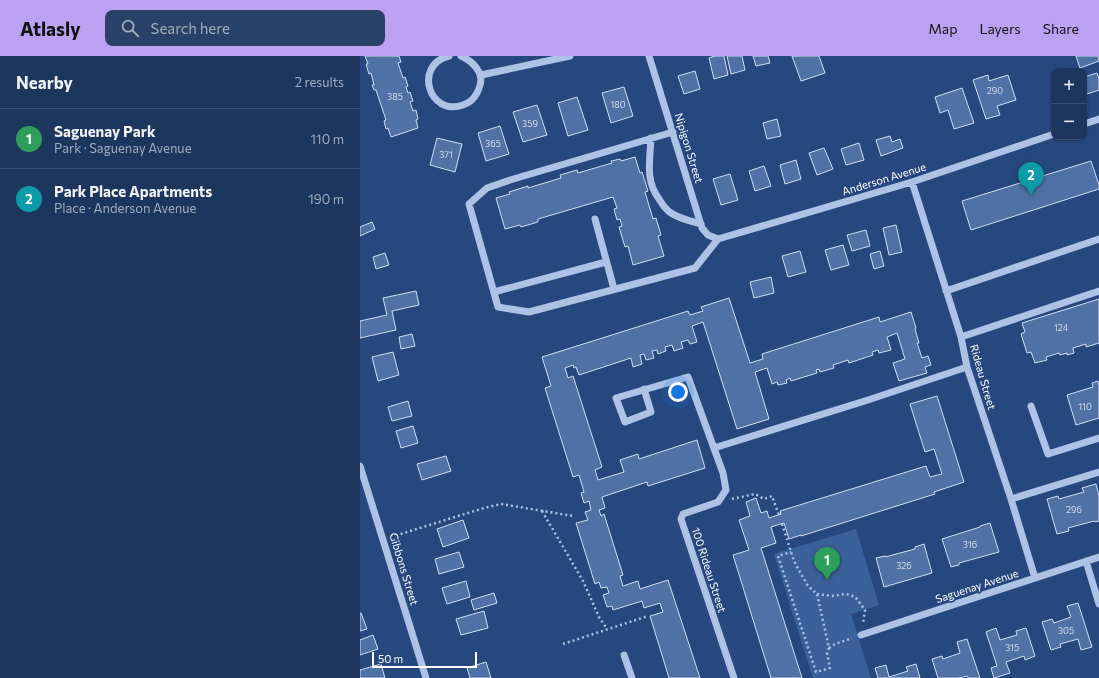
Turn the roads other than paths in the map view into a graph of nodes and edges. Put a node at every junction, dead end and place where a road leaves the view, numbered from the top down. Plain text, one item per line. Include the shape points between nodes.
1 (449, 56) edge
2 (461, 56) edge
3 (570, 56) edge
4 (649, 56) edge
5 (481, 75) junction
6 (1099, 119) edge
7 (1087, 123) edge
8 (673, 132) junction
9 (1051, 135) edge
10 (652, 138) junction
11 (912, 182) junction
12 (595, 219) dead end
13 (701, 224) junction
14 (718, 239) junction
15 (1099, 239) edge
16 (606, 262) junction
17 (614, 289) junction
18 (946, 290) junction
19 (1099, 291) edge
20 (494, 292) junction
21 (961, 337) junction
22 (967, 367) junction
23 (644, 389) junction
24 (1031, 406) dead end
25 (1099, 438) edge
26 (714, 448) junction
27 (360, 466) edge
28 (1099, 472) edge
29 (1011, 499) junction
30 (1099, 557) edge
31 (1086, 561) junction
32 (1035, 578) junction
33 (1099, 604) edge
34 (862, 635) road end
35 (624, 655) dead end
36 (426, 678) edge
37 (632, 678) edge
38 (734, 678) edge

1 - 5 street via 436,62 429,76 433,95 439,102 458,106 467,103 478,92
2 - 5 street via 469,60
3 - 5 street
4 - 8 street, Nipigon Street
6 - 7 street
8 - 10 street
8 - 13 street, Nipigon Street
9 - 11 street, Anderson Avenue
10 - 13 street via 649,171 655,194 672,213
10 - 20 street via 498,184 487,188 469,204
11 - 14 street, Anderson Avenue
11 - 18 street, Rideau Street
12 - 16 street
13 - 14 street, Nipigon Street via 708,235
14 - 17 street via 695,268
15 - 18 street
16 - 17 street
16 - 20 street
17 - 20 street via 529,312 498,307
18 - 21 street, Rideau Street
19 - 21 street
21 - 22 street, Rideau Street
22 - 26 street
22 - 29 street, Rideau Street
23 - 23 street via 616,398 625,422 651,412
23 - 26 street via 688,377
24 - 25 street via 1048,454
26 - 38 street, 100 Rideau Street via 726,490 718,502 683,514 681,519
27 - 36 street, Gibbons Street
28 - 29 street
29 - 32 street, Rideau Street
30 - 31 street, Saguenay Avenue
31 - 32 street, Saguenay Avenue
31 - 33 street
32 - 34 street, Saguenay Avenue
35 - 37 street

